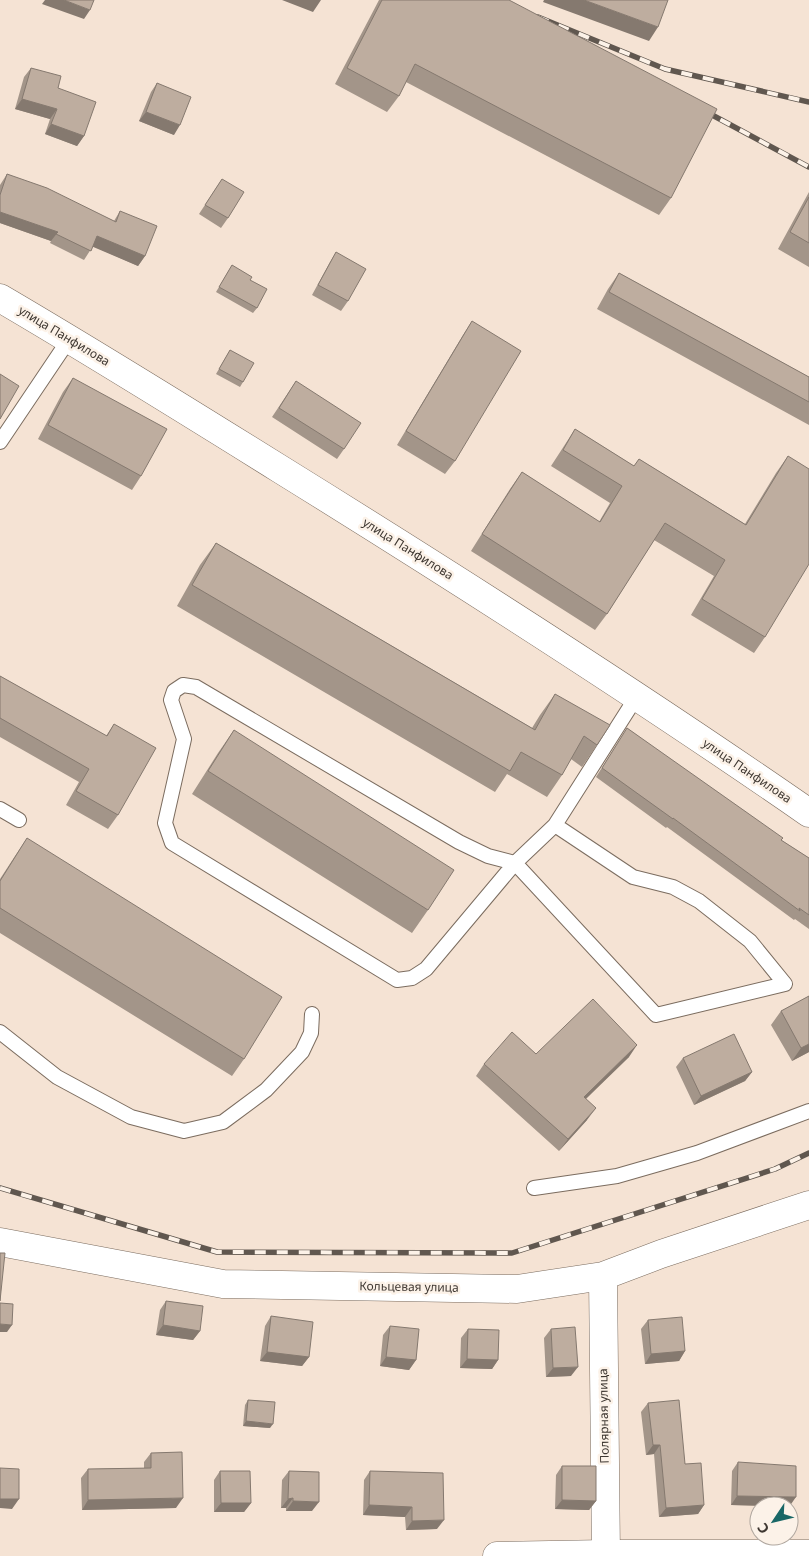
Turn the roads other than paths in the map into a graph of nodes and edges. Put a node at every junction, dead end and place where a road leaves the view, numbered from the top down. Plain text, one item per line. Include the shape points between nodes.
1 (0, 298) edge
2 (70, 338) junction
3 (0, 442) edge
4 (637, 696) junction
5 (0, 809) edge
6 (809, 813) edge
7 (19, 820) dead end
8 (555, 825) junction
9 (515, 863) junction
10 (312, 1014) dead end
11 (0, 1032) edge
12 (809, 1111) edge
13 (534, 1188) dead end
14 (809, 1205) edge
15 (0, 1242) edge
16 (603, 1276) junction
17 (809, 1554) edge
18 (606, 1555) edge
19 (497, 1556) edge

1 - 2 main road, улица Панфилова
2 - 3 lane
2 - 4 main road, улица Панфилова
4 - 6 main road, улица Панфилова
4 - 8 lane
5 - 7 lane
8 - 9 lane
8 - 9 lane via 633,876 673,887 699,901 750,941 785,984 656,1015
9 - 9 lane via 426,969 412,978 397,980 172,843 165,822 184,739 171,700 174,691 182,685 196,687 459,842 488,856
10 - 11 lane via 311,1033 302,1052 266,1090 223,1122 184,1131 130,1117 57,1077
12 - 13 lane via 697,1152 617,1176
14 - 16 main road, Кольцевая улица
15 - 16 main road, Кольцевая улица via 224,1284 517,1289
16 - 18 main road, Полярная улица
17 - 18 main road
18 - 19 main road

